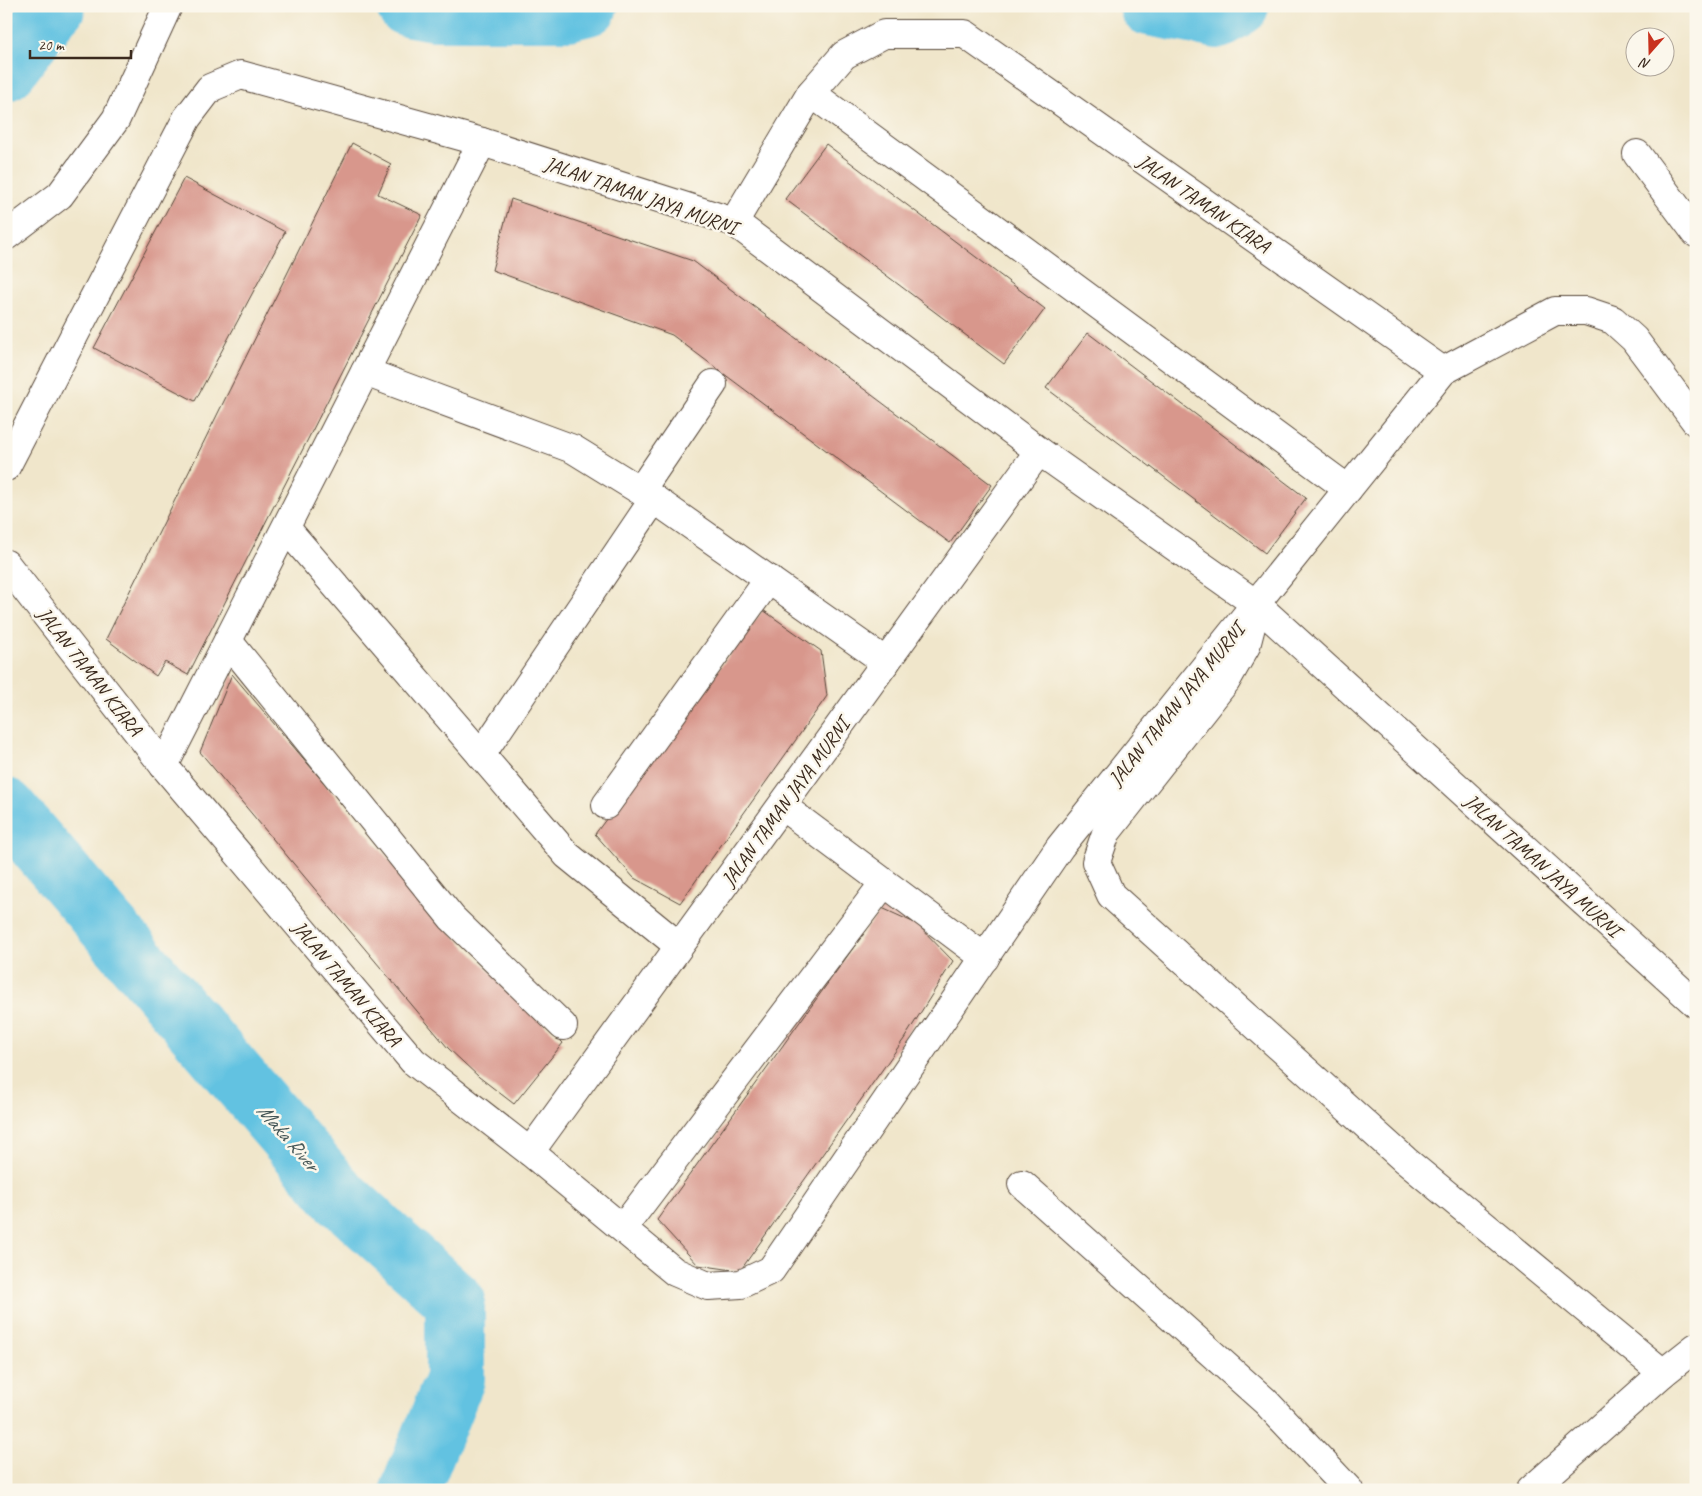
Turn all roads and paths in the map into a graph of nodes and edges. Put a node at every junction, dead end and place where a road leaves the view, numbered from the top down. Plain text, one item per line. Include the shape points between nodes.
1 (168, 6) edge
2 (811, 93) junction
3 (482, 142) junction
4 (1637, 154) dead end
5 (734, 222) junction
6 (1696, 233) edge
7 (6, 236) edge
8 (1443, 371) junction
9 (365, 372) junction
10 (714, 384) dead end
11 (1696, 422) edge
12 (1039, 451) junction
13 (6, 467) edge
14 (1348, 489) junction
15 (648, 495) junction
16 (286, 528) junction
17 (6, 564) edge
18 (769, 579) junction
19 (1256, 604) junction
20 (228, 641) junction
21 (886, 662) junction
22 (481, 755) junction
23 (164, 766) junction
24 (606, 804) dead end
25 (782, 806) junction
26 (884, 883) junction
27 (679, 946) junction
28 (985, 958) junction
29 (1696, 1004) edge
30 (563, 1026) dead end
31 (530, 1152) junction
32 (1022, 1184) dead end
33 (623, 1228) junction
34 (771, 1270) joint
35 (1696, 1347) edge
36 (1663, 1373) junction
37 (1350, 1490) edge
38 (1531, 1490) edge

1 - 7 street via 116,119 60,195
2 - 5 street
2 - 8 street, JALAN TAMAN KIARA via 844,55 884,34 965,34
2 - 14 street
3 - 5 street, JALAN TAMAN JAYA MURNI
3 - 9 street
3 - 13 street, JALAN TAMAN JAYA MURNI via 241,75 210,88 187,118
4 - 6 street
5 - 12 street, JALAN TAMAN JAYA MURNI
8 - 11 street via 1556,311 1586,311 1612,320 1634,338
8 - 14 street, JALAN TAMAN JAYA MURNI
9 - 15 street via 573,449
9 - 16 street
10 - 15 street
12 - 19 street, JALAN TAMAN JAYA MURNI
12 - 21 street, JALAN TAMAN JAYA MURNI
14 - 19 street, JALAN TAMAN JAYA MURNI
15 - 18 street
15 - 22 street
16 - 20 street
16 - 22 street
17 - 23 street, JALAN TAMAN KIARA
18 - 21 street
18 - 24 street
19 - 28 street, JALAN TAMAN JAYA MURNI via 1060,847
19 - 29 street, JALAN TAMAN JAYA MURNI
19 - 36 street via 1246,646 1226,681 1106,833 1096,862 1111,895 1405,1160
20 - 23 street
20 - 30 street via 452,918
21 - 25 street, JALAN TAMAN JAYA MURNI
22 - 27 street via 567,855
23 - 31 street, JALAN TAMAN KIARA via 413,1061
25 - 26 street
25 - 27 street, JALAN TAMAN JAYA MURNI
26 - 28 street
26 - 33 street
27 - 31 street, JALAN TAMAN JAYA MURNI
28 - 34 street, JALAN TAMAN JAYA MURNI
31 - 33 street, JALAN TAMAN KIARA
32 - 37 street via 1265,1400
33 - 34 street, JALAN TAMAN KIARA via 676,1272 708,1286 740,1284
35 - 36 street
36 - 38 street

